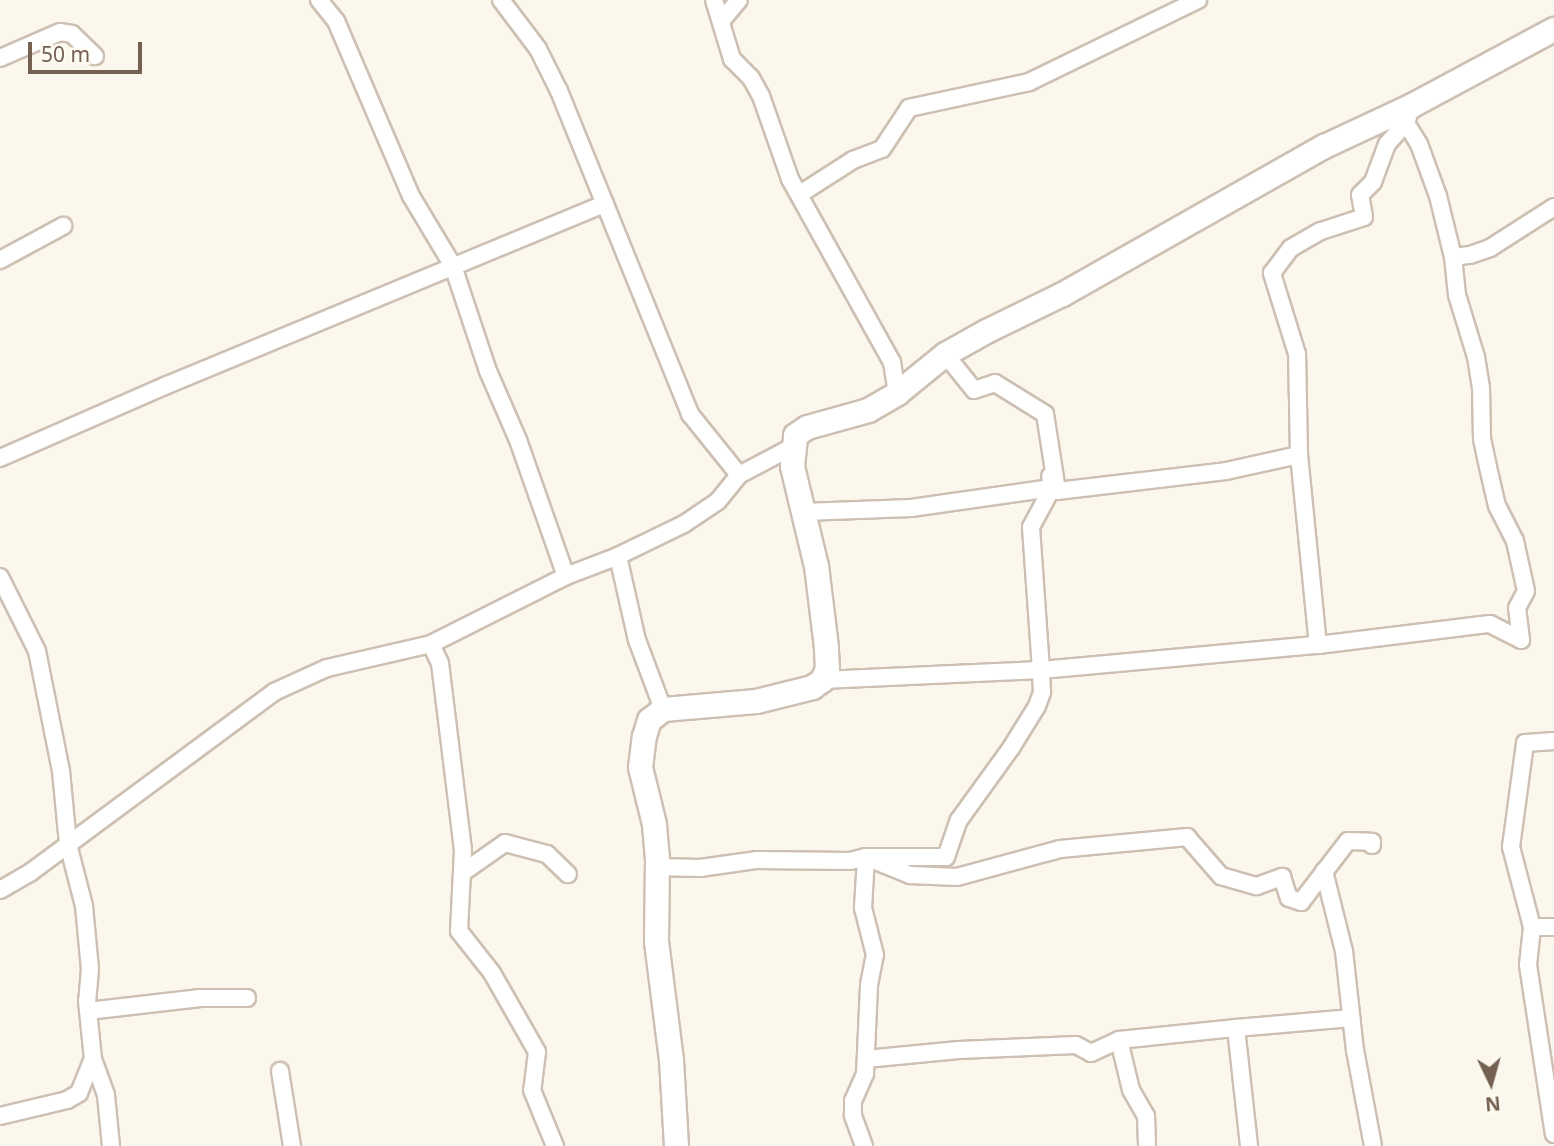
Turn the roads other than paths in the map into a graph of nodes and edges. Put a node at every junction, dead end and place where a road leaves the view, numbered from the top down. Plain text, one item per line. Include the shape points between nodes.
1 (319, 0) edge
2 (500, 0) edge
3 (714, 0) edge
4 (739, 0) edge
5 (1198, 0) edge
6 (722, 20) junction
7 (1554, 29) edge
8 (95, 56) dead end
9 (0, 58) edge
10 (1409, 114) junction
11 (800, 194) junction
12 (604, 204) junction
13 (1554, 208) edge
14 (63, 226) dead end
15 (1453, 257) junction
16 (0, 260) edge
17 (453, 266) junction
18 (945, 354) junction
19 (892, 362) junction
20 (923, 371) junction
21 (897, 393) junction
22 (1045, 414) junction
23 (792, 447) junction
24 (1299, 455) junction
25 (0, 458) edge
26 (739, 475) junction
27 (1052, 488) junction
28 (804, 512) junction
29 (618, 556) junction
30 (566, 576) junction
31 (0, 577) edge
32 (431, 644) junction
33 (1318, 645) junction
34 (1041, 670) junction
35 (822, 680) junction
36 (663, 709) junction
37 (1554, 741) edge
38 (68, 844) junction
39 (1372, 845) dead end
40 (866, 857) junction
41 (657, 867) junction
42 (1324, 871) junction
43 (462, 873) junction
44 (568, 874) dead end
45 (0, 890) edge
46 (1554, 927) edge
47 (1532, 928) junction
48 (247, 998) dead end
49 (89, 1011) junction
50 (1352, 1018) junction
51 (1236, 1028) junction
52 (1119, 1040) junction
53 (93, 1059) junction
54 (866, 1059) junction
55 (280, 1071) dead end
56 (0, 1116) edge
57 (1554, 1134) edge
58 (111, 1146) edge
59 (292, 1146) edge
60 (555, 1146) edge
61 (676, 1146) edge
62 (864, 1146) edge
63 (1147, 1146) edge
64 (1249, 1146) edge
65 (1373, 1146) edge

1 - 17 street via 336,21 411,196
2 - 12 street via 538,49
3 - 6 street
4 - 6 street
5 - 11 street via 1029,82 909,108 882,149 853,160
6 - 11 street via 732,59 761,96 790,179
7 - 10 street
8 - 9 street via 72,34 60,32
10 - 15 street via 1438,196
10 - 18 street via 1324,146 1062,294
10 - 24 street via 1387,144 1373,182 1360,195 1364,217 1321,231 1290,248 1272,273 1297,354
11 - 19 street
12 - 17 street
12 - 26 street via 690,414
13 - 15 street via 1490,248
14 - 16 street
15 - 33 street via 1457,295 1476,357 1488,467 1497,506 1515,541 1525,591 1517,608 1521,640 1490,624
17 - 25 street
17 - 30 street
18 - 20 street
18 - 22 street via 974,390 995,383
19 - 20 street
19 - 21 street
20 - 21 street
21 - 23 street via 868,410 807,427 795,435
22 - 24 street via 1057,491 1226,471
22 - 27 street
23 - 26 street
23 - 28 street
24 - 33 street
26 - 29 street via 718,501 684,524
27 - 28 street via 911,508
27 - 34 street via 1031,527
28 - 35 street via 826,647 827,668
29 - 30 street
29 - 36 street via 637,639
30 - 32 street
31 - 38 street via 37,651 61,771
32 - 38 street via 327,668 274,692
32 - 43 street via 440,663
33 - 34 street
34 - 35 street
34 - 40 street via 1037,706 959,820 946,857
35 - 36 street via 813,687 756,701
36 - 41 street via 649,720 640,767 654,824
37 - 47 street via 1525,743 1511,847
38 - 45 street
38 - 49 street via 84,906
39 - 42 street via 1348,841
40 - 41 street
40 - 42 street via 910,875 957,877 1060,849 1188,837 1221,876 1257,886 1282,877 1289,898 1301,902
40 - 54 street via 863,908 875,956
41 - 61 street via 656,941
42 - 50 street via 1344,950
43 - 44 street via 505,843 547,854
43 - 60 street via 459,931 492,973 537,1052 532,1090
46 - 47 street
47 - 57 street via 1528,965
48 - 49 street via 200,998
49 - 53 street
50 - 51 street
50 - 65 street
51 - 52 street
51 - 64 street
52 - 54 street via 1091,1053 1076,1045 959,1049
52 - 63 street via 1131,1090 1146,1116
53 - 56 street via 79,1093
53 - 58 street via 106,1095
54 - 62 street via 853,1101
55 - 59 street

